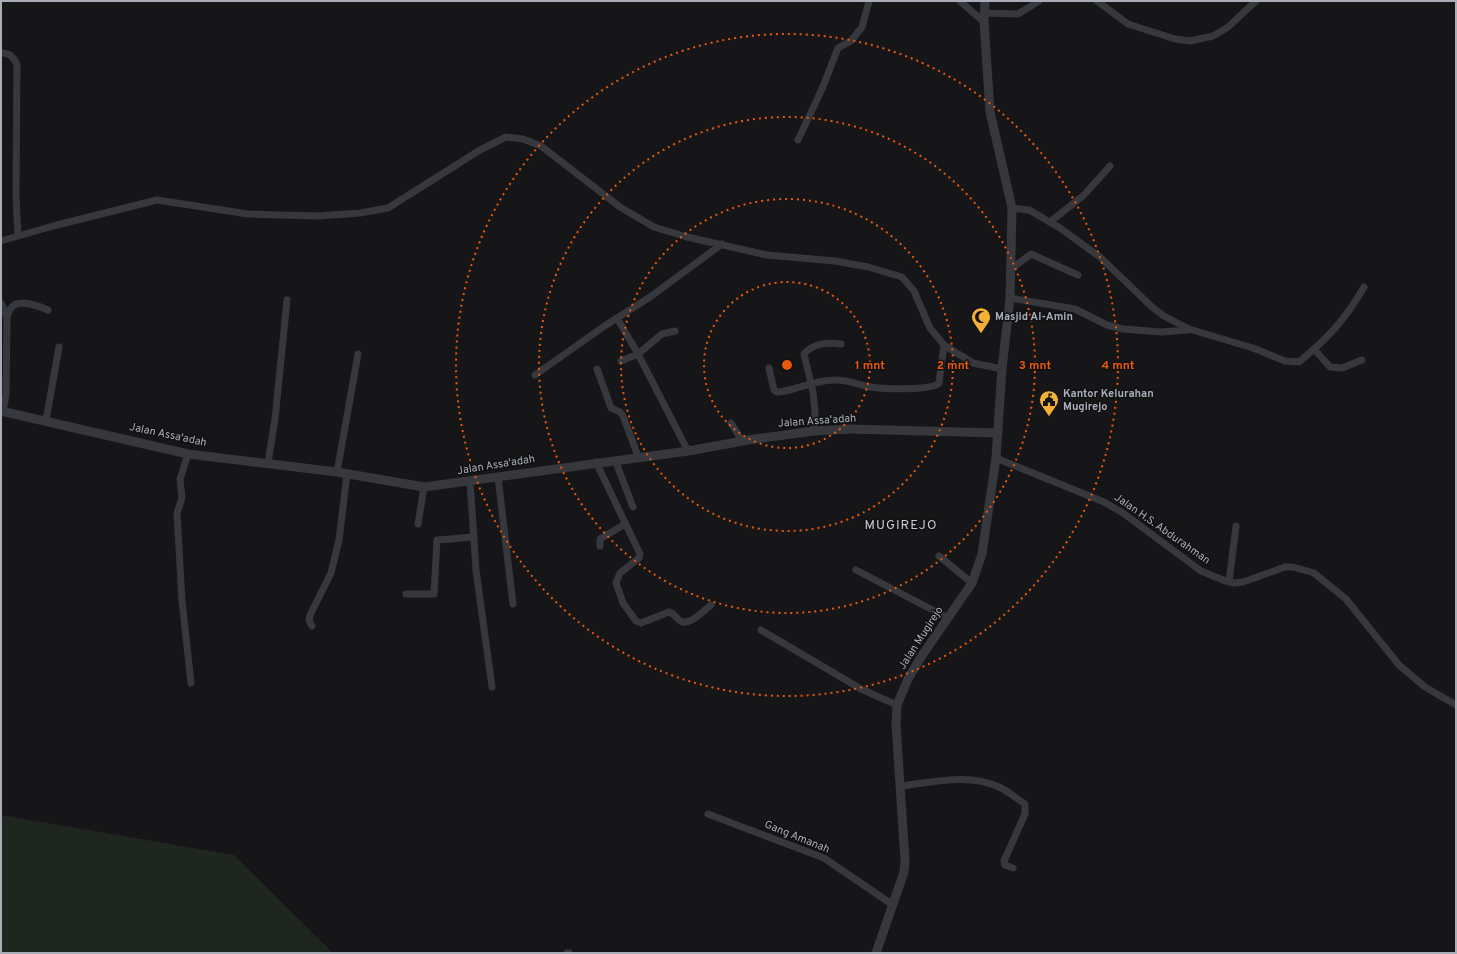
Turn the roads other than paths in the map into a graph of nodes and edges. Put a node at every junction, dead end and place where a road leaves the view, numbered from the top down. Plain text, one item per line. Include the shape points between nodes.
1 (870, 1) edge
2 (960, 1) edge
3 (985, 1) edge
4 (1039, 1) edge
5 (1097, 1) edge
6 (1256, 1) edge
7 (984, 18) junction
8 (1, 53) edge
9 (798, 140) dead end
10 (1110, 166) dead end
11 (1012, 208) junction
12 (1050, 222) junction
13 (18, 235) junction
14 (1, 241) edge
15 (722, 244) junction
16 (1011, 269) junction
17 (1078, 275) dead end
18 (1364, 286) dead end
19 (1010, 298) junction
20 (287, 300) dead end
21 (1, 303) edge
22 (48, 310) dead end
23 (7, 317) junction
24 (617, 318) junction
25 (1189, 330) junction
26 (675, 331) dead end
27 (841, 344) dead end
28 (944, 345) junction
29 (59, 348) dead end
30 (1314, 349) junction
31 (358, 354) dead end
32 (638, 354) junction
33 (1362, 360) dead end
34 (621, 361) dead end
35 (769, 368) dead end
36 (597, 369) dead end
37 (1002, 369) junction
38 (535, 375) dead end
39 (811, 383) junction
40 (2, 411) edge
41 (46, 420) junction
42 (731, 423) dead end
43 (814, 431) junction
44 (998, 434) junction
45 (742, 441) junction
46 (688, 451) junction
47 (188, 454) junction
48 (638, 456) junction
49 (996, 458) junction
50 (615, 460) junction
51 (596, 462) junction
52 (268, 463) junction
53 (337, 472) junction
54 (347, 474) junction
55 (498, 477) junction
56 (470, 482) junction
57 (424, 486) junction
58 (633, 507) dead end
59 (418, 524) dead end
60 (625, 524) junction
61 (1236, 526) dead end
62 (474, 537) junction
63 (600, 546) dead end
64 (939, 556) dead end
65 (856, 570) dead end
66 (1229, 582) junction
67 (972, 583) junction
68 (406, 594) dead end
69 (513, 604) dead end
70 (711, 605) dead end
71 (948, 618) junction
72 (312, 626) dead end
73 (761, 630) dead end
74 (191, 683) dead end
75 (492, 687) dead end
76 (897, 705) junction
77 (1456, 705) edge
78 (901, 786) junction
79 (708, 814) dead end
80 (1013, 868) dead end
81 (893, 905) junction
82 (876, 953) edge

1 - 9 street via 862,27 851,42 838,48
2 - 7 street
3 - 7 street, Jalan Mugirejo
4 - 7 street via 1018,14
5 - 6 street via 1128,24 1174,40 1190,41 1213,36 1228,27
7 - 11 street, Jalan Mugirejo via 990,112
8 - 13 street via 10,54 17,66
10 - 12 street via 1084,195
11 - 12 street via 1029,210
11 - 16 street, Jalan Mugirejo
12 - 25 street via 1100,257 1152,307
13 - 14 street
13 - 15 street via 157,200 248,214 318,216 388,208 465,158 506,137 523,139 541,146 620,207 654,227
15 - 24 street
15 - 28 street via 767,255 835,261 868,267 902,277 914,291 930,328
16 - 17 street via 1031,254
16 - 19 street, Jalan Mugirejo
18 - 30 street via 1336,328
19 - 25 street via 1075,309 1123,329 1162,332
19 - 37 street, Jalan Mugirejo
20 - 52 street
21 - 23 street
22 - 23 street via 39,306 17,304 11,308
23 - 40 street via 6,395
24 - 32 street
24 - 38 street
25 - 30 street via 1254,348 1292,362 1298,362
26 - 32 street via 662,334
27 - 39 street via 824,344 806,351 804,357
28 - 37 street via 973,363
28 - 39 street via 939,383 936,386 884,389 838,379
29 - 41 street
30 - 33 street via 1330,367 1342,368
31 - 53 street
32 - 34 street
32 - 46 street
35 - 39 street via 774,390 777,392
36 - 48 street via 611,408 623,416
37 - 44 street, Jalan Mugirejo
39 - 43 street via 815,412
40 - 41 street, Jalan Assa'adah
41 - 47 street, Jalan Assa'adah
42 - 45 street
43 - 44 street, Jalan Assa'adah via 849,429
43 - 45 street, Jalan Assa'adah
44 - 49 street, Jalan Mugirejo
45 - 46 street, Jalan Assa'adah
46 - 48 street, Jalan Assa'adah
47 - 52 street, Jalan Assa'adah
47 - 74 street via 180,479 182,498 177,513 182,601
48 - 50 street, Jalan Assa'adah
49 - 66 street, Jalan H.S. Abdurahman via 1104,502 1136,522 1201,571
49 - 67 street, Jalan Mugirejo via 982,554
50 - 51 street, Jalan Assa'adah
50 - 58 street
51 - 55 street, Jalan Assa'adah
51 - 60 street
52 - 53 street, Jalan Assa'adah
53 - 54 street, Jalan Assa'adah
54 - 57 street, Jalan Assa'adah
54 - 72 street via 332,573 310,615
55 - 56 street, Jalan Assa'adah
55 - 69 street
56 - 57 street, Jalan Assa'adah
56 - 62 street
57 - 59 street
60 - 63 street via 600,539
60 - 70 street via 640,558 620,573 616,583 623,603 636,622 641,623 669,612 685,622 692,620
61 - 66 street
62 - 68 street via 437,540 434,594
62 - 75 street
64 - 67 street
65 - 71 street
66 - 77 street, Jalan H.S. Abdurahman via 1243,582 1284,567 1314,573 1346,599 1399,665 1425,687
67 - 71 street, Jalan Mugirejo
71 - 76 street, Jalan Mugirejo via 908,679
73 - 76 street via 856,686
76 - 78 street, Jalan Mugirejo
78 - 80 street via 972,780 1000,787 1025,804 1025,814 1004,861 1005,865
78 - 81 street, Jalan Mugirejo via 905,861
79 - 81 street, Gang Amanah via 824,858
81 - 82 street, Jalan Mugirejo

